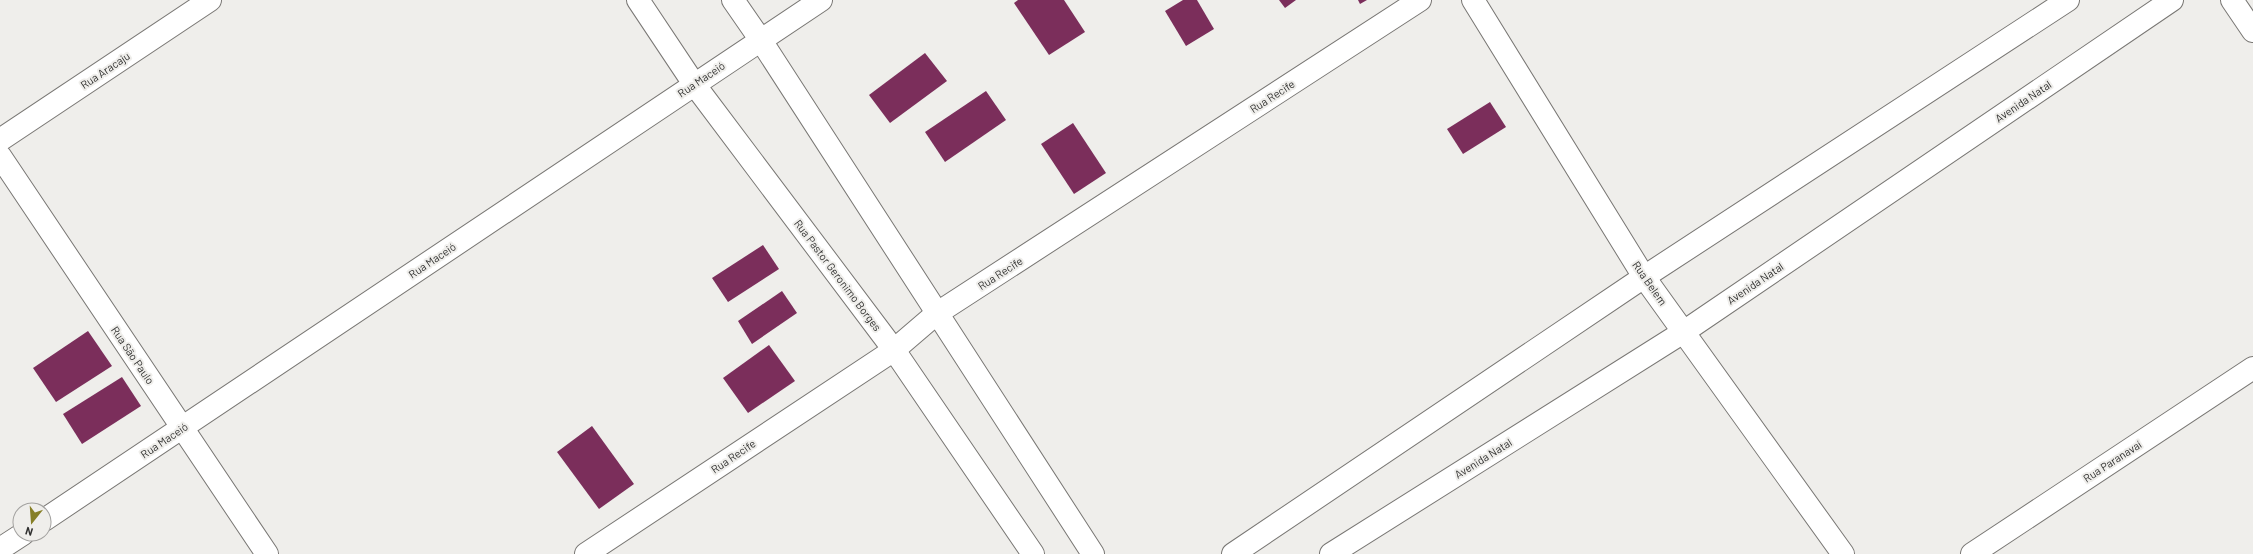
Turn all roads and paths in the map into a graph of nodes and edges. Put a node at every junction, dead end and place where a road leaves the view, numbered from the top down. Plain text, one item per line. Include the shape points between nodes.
1 (210, 0) edge
2 (638, 0) edge
3 (732, 0) edge
4 (821, 0) edge
5 (1420, 0) edge
6 (1473, 0) edge
7 (2068, 0) edge
8 (2172, 0) edge
9 (2232, 0) edge
10 (2253, 32) edge
11 (760, 39) junction
12 (694, 84) junction
13 (0, 140) edge
14 (0, 156) edge
15 (1644, 277) junction
16 (936, 314) junction
17 (1684, 331) junction
18 (894, 350) junction
19 (2253, 368) edge
20 (182, 428) junction
21 (52, 515) edge
22 (12, 541) edge
23 (0, 549) edge
24 (267, 554) edge
25 (586, 554) edge
26 (1033, 554) edge
27 (1093, 554) edge
28 (1233, 554) edge
29 (1331, 554) edge
30 (1843, 554) edge
31 (1972, 554) edge

1 - 13 street, Rua Aracaju
2 - 12 street, Rua Pastor Geronimo Borges
3 - 11 street
4 - 11 street, Rua Maceió
5 - 16 street, Rua Recife
6 - 15 street, Rua Belem
7 - 15 street
8 - 17 street, Avenida Natal
9 - 10 street
11 - 12 street, Rua Maceió
11 - 16 street
12 - 18 street, Rua Pastor Geronimo Borges
12 - 20 street, Rua Maceió
14 - 20 street, Rua São Paulo
15 - 17 street, Rua Belem
15 - 28 street
16 - 18 street, Rua Recife
16 - 27 street
17 - 29 street, Avenida Natal
17 - 30 street, Rua Belem
18 - 25 street, Rua Recife
18 - 26 street, Rua Pastor Geronimo Borges
19 - 31 street, Rua Paranavaí
20 - 21 street, Rua Maceió
20 - 24 street, Rua São Paulo
22 - 23 street

